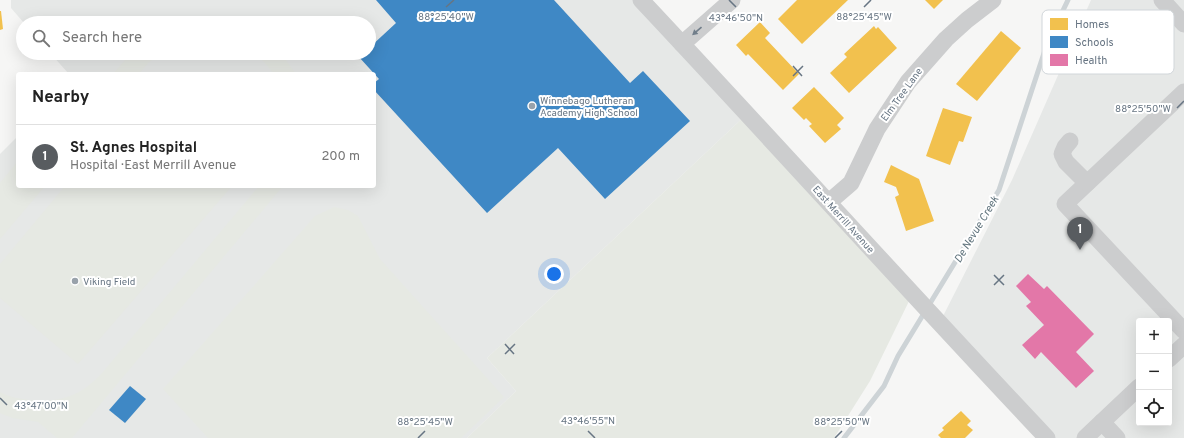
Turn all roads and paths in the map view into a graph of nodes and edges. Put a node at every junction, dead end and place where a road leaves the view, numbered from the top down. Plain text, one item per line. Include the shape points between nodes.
1 (641, 0) edge
2 (732, 0) edge
3 (993, 0) edge
4 (1162, 0) edge
5 (1171, 10) edge
6 (1174, 13) edge
7 (1184, 24) edge
8 (682, 44) junction
9 (1184, 92) edge
10 (1070, 141) dead end
11 (1087, 183) junction
12 (829, 202) junction
13 (1184, 331) edge
14 (1184, 345) edge
15 (1172, 356) edge
16 (1136, 390) edge
17 (1102, 422) junction
18 (1047, 438) edge
19 (1085, 438) edge
20 (1117, 438) edge

1 - 8 street, East Merrill Avenue
2 -> 8 street
3 - 12 street, Elm Tree Lane via 946,39 908,82 877,130 851,183
4 - 5 street
6 - 7 street
8 - 12 street, East Merrill Avenue
9 - 11 street
10 - 11 street via 1062,154 1066,162
11 - 13 street via 1065,204
12 - 18 street, East Merrill Avenue via 912,295
14 - 15 street
16 - 17 street
17 - 19 street
17 - 20 street

